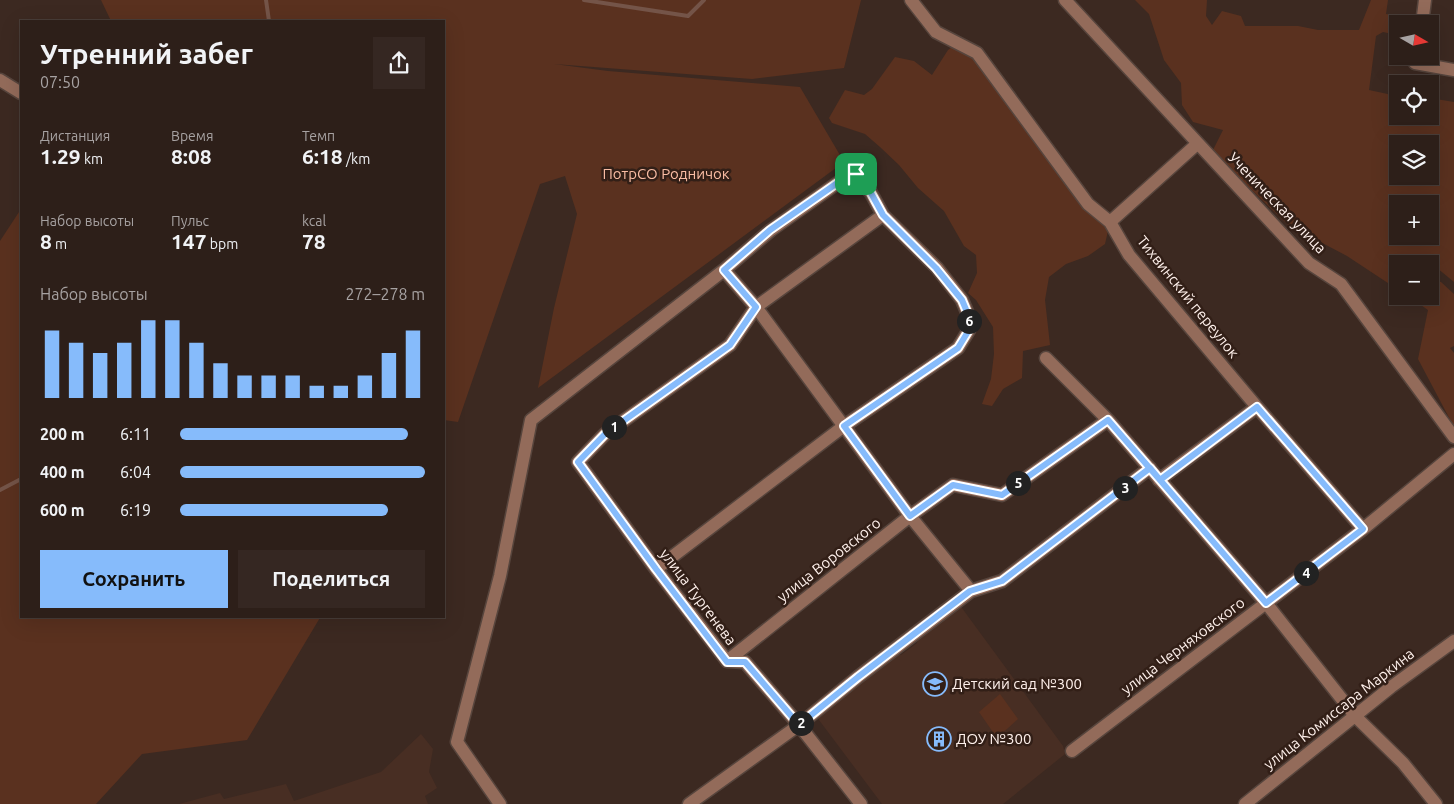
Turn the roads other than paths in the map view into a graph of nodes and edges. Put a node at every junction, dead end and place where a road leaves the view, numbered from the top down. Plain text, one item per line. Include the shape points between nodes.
1 (911, 0) edge
2 (1065, 0) edge
3 (1425, 0) edge
4 (1423, 15) edge
5 (1426, 65) edge
6 (1454, 70) edge
7 (0, 80) edge
8 (20, 92) edge
9 (1197, 144) junction
10 (883, 215) junction
11 (1110, 222) junction
12 (724, 270) junction
13 (756, 307) junction
14 (1046, 358) dead end
15 (1257, 407) junction
16 (1108, 420) junction
17 (844, 426) junction
18 (1454, 438) edge
19 (1454, 454) edge
20 (1150, 468) junction
21 (1160, 480) junction
22 (910, 516) junction
23 (1363, 529) junction
24 (656, 569) junction
25 (970, 591) junction
26 (1266, 603) junction
27 (1454, 641) edge
28 (727, 662) junction
29 (1356, 717) junction
30 (799, 725) junction
31 (1072, 751) dead end
32 (500, 804) edge
33 (688, 804) edge
34 (860, 804) edge
35 (1245, 804) edge
36 (1436, 804) edge

1 - 11 street, Тихвинский переулок via 936,32 977,54 1088,204
2 - 9 street, Ученическая улица
3 - 4 street
5 - 6 street
7 - 8 street
9 - 11 street
9 - 18 street, Ученическая улица via 1309,263 1340,284
10 - 12 street via 871,193 853,172 770,230
10 - 13 street
10 - 17 street via 936,268 962,300 970,319 969,330 958,348
11 - 15 street, Тихвинский переулок via 1129,255
12 - 13 street
12 - 32 street via 531,420 500,576 457,742
13 - 17 street
13 - 24 street, улица Тургенева via 730,345 605,434 578,462
14 - 16 street
15 - 21 street
15 - 23 street, Тихвинский переулок
16 - 20 street
16 - 22 street, улица Воровского via 1002,495 953,485
17 - 22 street
17 - 24 street
19 - 23 street, улица Черняховского
20 - 21 street
20 - 25 street via 1002,581
21 - 26 street
22 - 25 street
22 - 28 street, улица Воровского
23 - 26 street, улица Черняховского
24 - 28 street, улица Тургенева
25 - 30 street
26 - 29 street
26 - 31 street, улица Черняховского
27 - 29 street, улица Комиссара Маркина
28 - 30 street, улица Тургенева via 745,662
29 - 35 street, улица Комиссара Маркина
29 - 36 street via 1403,763
30 - 33 street
30 - 34 street, улица Тургенева

